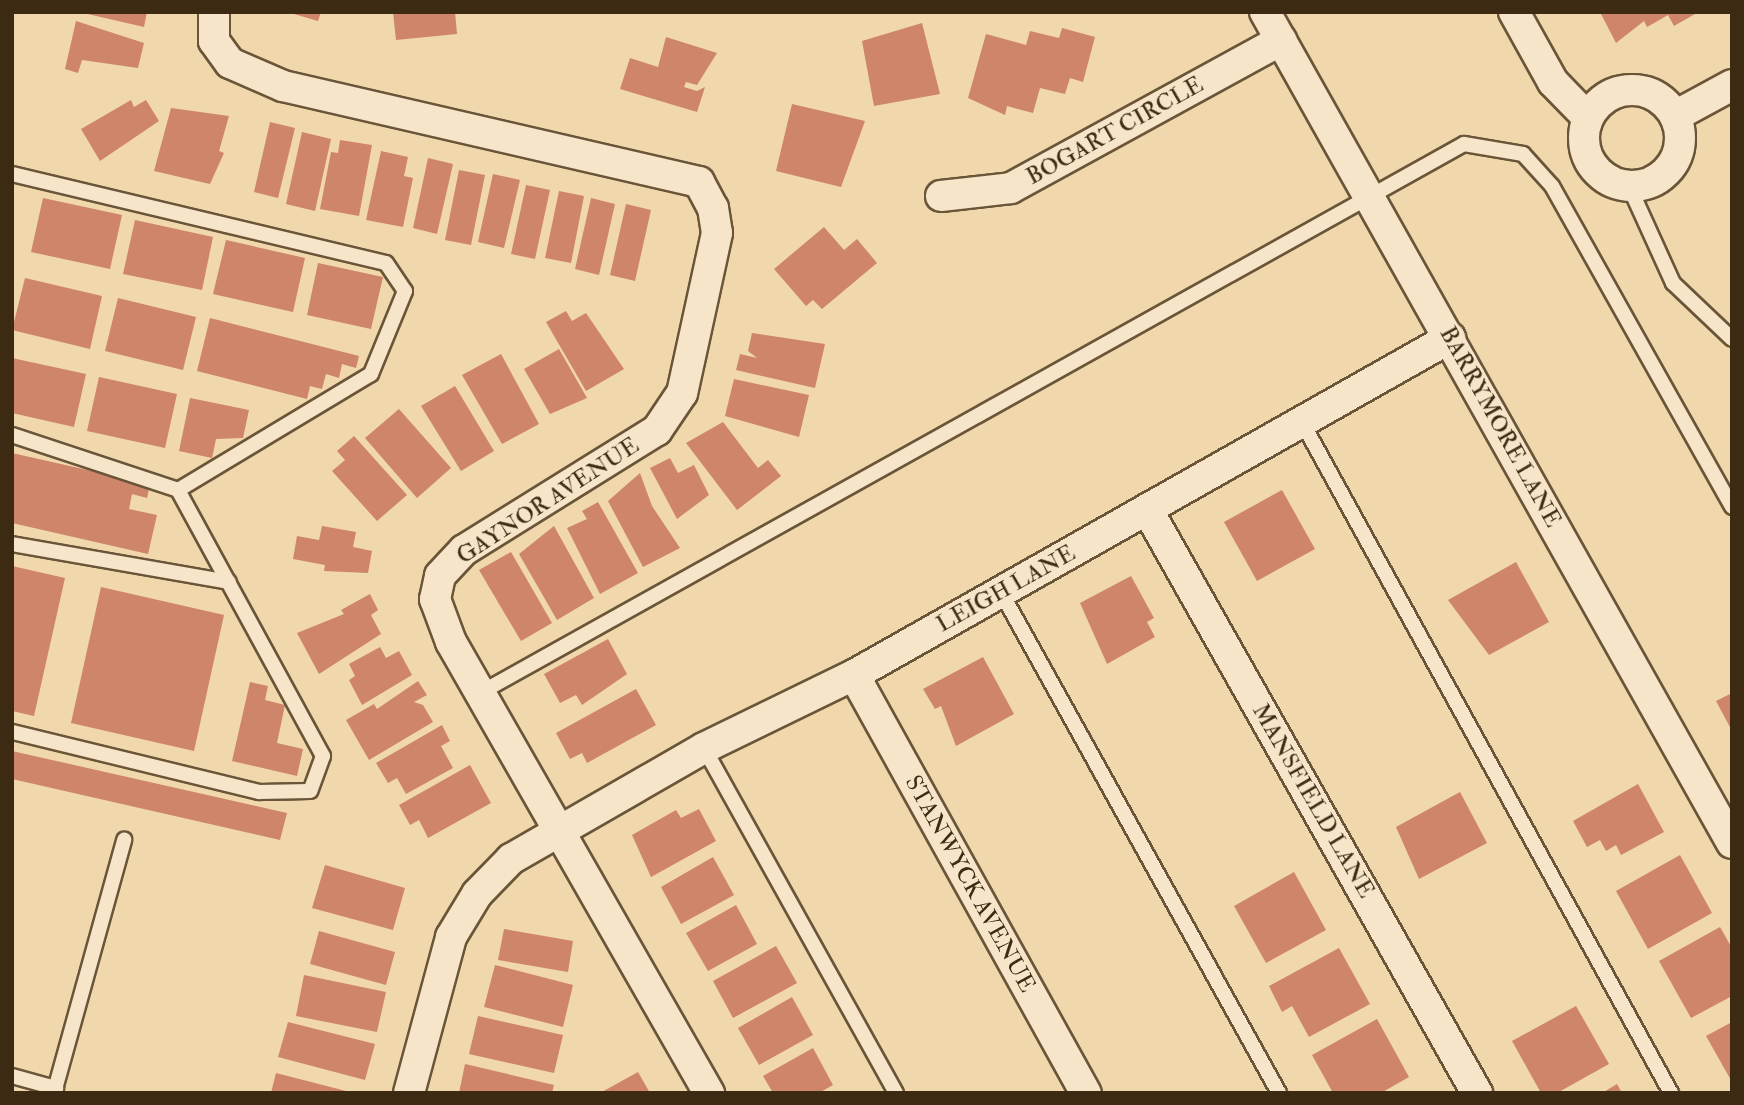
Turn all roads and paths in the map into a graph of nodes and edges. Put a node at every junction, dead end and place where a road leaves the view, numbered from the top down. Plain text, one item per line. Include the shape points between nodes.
1 (215, 12) edge
2 (1265, 12) edge
3 (1514, 12) edge
4 (1281, 40) junction
5 (1732, 85) edge
6 (1675, 116) junction
7 (1588, 118) junction
8 (12, 174) edge
9 (1629, 186) junction
10 (1372, 195) junction
11 (941, 196) dead end
12 (1450, 338) junction
13 (1732, 340) edge
14 (1302, 422) junction
15 (12, 435) edge
16 (178, 490) junction
17 (1732, 507) edge
18 (1147, 509) junction
19 (12, 544) edge
20 (229, 582) junction
21 (1001, 592) junction
22 (853, 675) junction
23 (480, 692) junction
24 (12, 732) edge
25 (705, 748) junction
26 (558, 828) junction
27 (124, 840) dead end
28 (1732, 843) edge
29 (12, 1076) edge
30 (55, 1090) edge
31 (409, 1093) edge
32 (709, 1093) edge
33 (896, 1093) edge
34 (1086, 1093) edge
35 (1279, 1093) edge
36 (1478, 1093) edge
37 (1671, 1093) edge

1 - 23 street, GAYNOR AVENUE via 214,41 230,63 273,82 463,123 699,182 713,208 717,233 682,393 657,430 464,550 440,576 435,599
2 - 4 street, BARRYMORE LANE
3 - 7 street via 1553,82
4 - 10 street, BARRYMORE LANE
4 - 11 street, BOGART CIRCLE via 1011,188
5 - 6 street
6 - 7 street via 1656,97 1631,90 1614,93
6 - 9 street via 1679,132 1672,164 1660,176
7 - 9 street via 1585,148 1590,163 1614,182
8 - 16 lane via 386,263 405,291 371,374
9 - 13 lane via 1673,283
10 - 12 street, BARRYMORE LANE
10 - 17 lane via 1464,144 1523,154 1552,186
10 - 23 lane
12 - 14 street, LEIGH LANE
12 - 28 street, BARRYMORE LANE
14 - 18 street, LEIGH LANE
14 - 37 lane
15 - 16 lane
16 - 20 lane
18 - 21 street, LEIGH LANE
18 - 36 street, MANSFIELD LANE
19 - 20 lane
20 - 24 lane via 323,756 310,790 259,792
21 - 22 street, LEIGH LANE
21 - 35 lane
22 - 25 street, LEIGH LANE via 751,731
22 - 34 street, STANWYCK AVENUE
23 - 26 street, GAYNOR AVENUE
25 - 26 street, LEIGH LANE
25 - 33 lane
26 - 31 street, LEIGH LANE via 485,885 451,937
26 - 32 street, GAYNOR AVENUE
27 - 30 lane
29 - 30 lane

